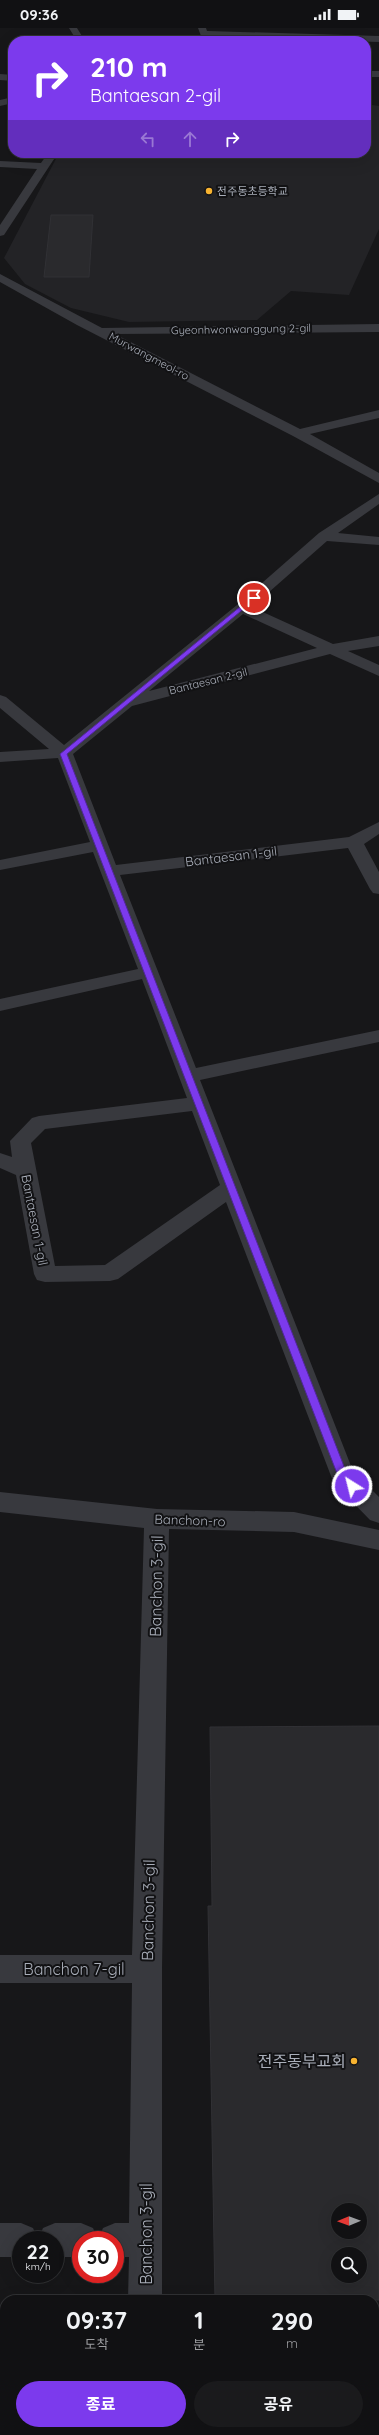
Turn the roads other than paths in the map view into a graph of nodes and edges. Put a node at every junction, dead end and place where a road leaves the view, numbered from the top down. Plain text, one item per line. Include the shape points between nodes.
1 (202, 28) edge
2 (309, 36) edge
3 (50, 158) edge
4 (0, 164) edge
5 (44, 166) junction
6 (0, 233) edge
7 (0, 277) edge
8 (8, 297) dead end
9 (39, 300) junction
10 (379, 328) edge
11 (102, 331) junction
12 (379, 414) edge
13 (298, 433) junction
14 (379, 479) edge
15 (379, 498) edge
16 (324, 536) junction
17 (379, 541) edge
18 (242, 608) junction
19 (379, 642) edge
20 (332, 649) junction
21 (379, 671) edge
22 (0, 700) edge
23 (124, 703) junction
24 (64, 754) junction
25 (0, 757) edge
26 (379, 827) edge
27 (354, 842) junction
28 (99, 846) junction
29 (0, 865) edge
30 (109, 871) junction
31 (379, 889) edge
32 (148, 972) junction
33 (0, 1005) edge
34 (379, 1036) edge
35 (188, 1076) junction
36 (199, 1103) junction
37 (0, 1160) edge
38 (26, 1170) junction
39 (231, 1188) junction
40 (0, 1502) edge
41 (379, 1513) edge
42 (157, 1519) junction
43 (379, 1540) edge
44 (0, 1969) edge
45 (147, 1969) junction
46 (0, 2240) edge
47 (12, 2240) edge
48 (130, 2240) edge
49 (144, 2295) edge

1 - 2 street via 204,34
3 - 5 street
4 - 5 street
5 - 6 street
7 - 9 street, Murwangmeol-ro
8 - 9 street
9 - 11 street, Murwangmeol-ro
10 - 11 street, Gyeonhwonwanggung 2-gil
11 - 13 street, Murwangmeol-ro
12 - 13 street
13 - 14 street, Murwangmeol-ro
15 - 16 street, Bantaesan 2-gil
16 - 17 street
16 - 18 street, Bantaesan 2-gil
18 - 20 street
18 - 23 street, Bantaesan 2-gil
19 - 20 street, Bantaesan 2-gil
20 - 21 street
20 - 23 street, Bantaesan 2-gil
22 - 24 street
23 - 24 street, Bantaesan 2-gil
24 - 25 street
24 - 28 street
26 - 27 street
27 - 30 street, Bantaesan 1-gil
27 - 31 street
28 - 29 street
28 - 30 street
30 - 32 street
32 - 33 street
32 - 35 street
34 - 35 street
35 - 36 street
36 - 38 street, Bantaesan 1-gil via 39,1123 20,1141
36 - 39 street
37 - 38 street
38 - 39 street, Bantaesan 1-gil via 46,1274 110,1273
39 - 41 street via 343,1476
40 - 42 street, Banchon-ro
42 - 43 street, Banchon-ro via 294,1522
42 - 45 street, Banchon 3-gil
44 - 45 street, Banchon 7-gil
45 - 48 street, Banchon 3-gil
46 - 47 street
48 - 49 street, Banchon 3-gil

